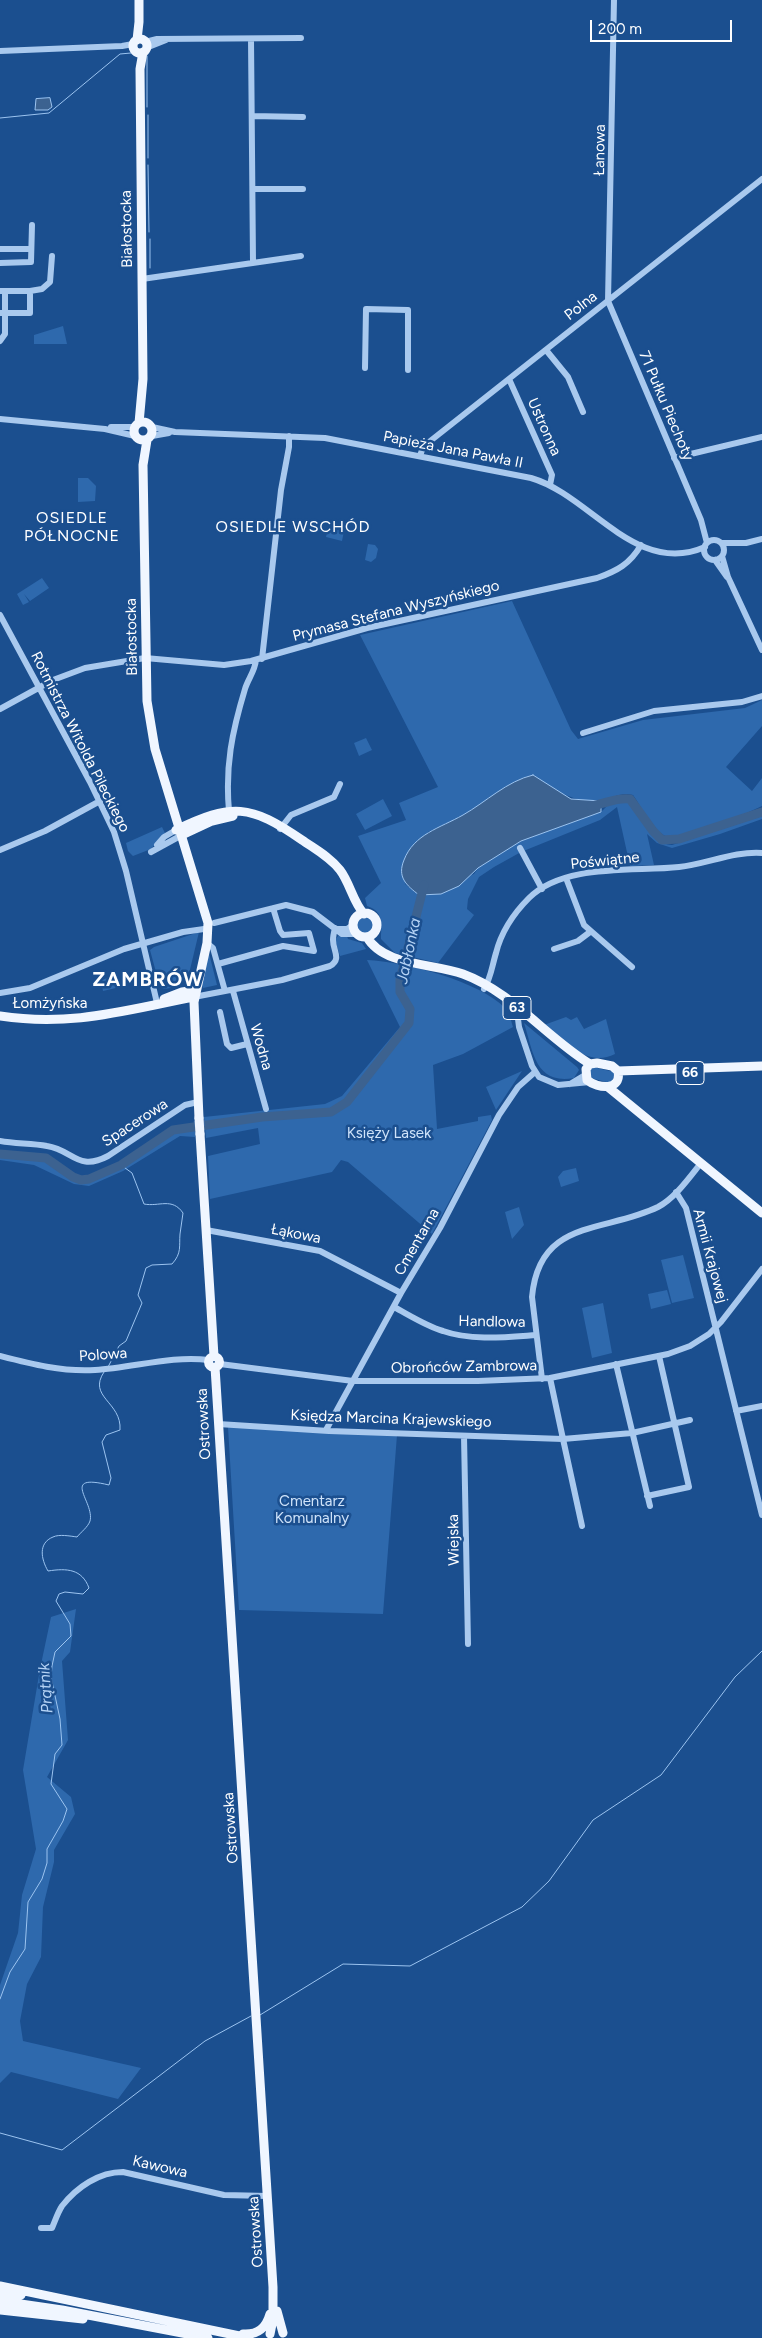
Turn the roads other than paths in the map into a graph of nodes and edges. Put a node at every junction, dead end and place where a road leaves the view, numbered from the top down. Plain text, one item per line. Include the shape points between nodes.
1 (139, 0) edge
2 (614, 0) edge
3 (301, 38) dead end
4 (251, 39) junction
5 (140, 46) junction
6 (0, 51) edge
7 (252, 116) junction
8 (302, 117) dead end
9 (762, 179) edge
10 (253, 189) junction
11 (303, 189) dead end
12 (32, 225) dead end
13 (0, 249) edge
14 (31, 249) junction
15 (52, 256) dead end
16 (301, 256) dead end
17 (0, 263) edge
18 (254, 263) junction
19 (142, 279) junction
20 (2, 291) edge
21 (30, 292) junction
22 (608, 301) junction
23 (2, 313) edge
24 (0, 341) edge
25 (546, 350) junction
26 (364, 368) dead end
27 (408, 370) dead end
28 (509, 379) junction
29 (583, 412) dead end
30 (0, 420) edge
31 (143, 431) junction
32 (289, 436) junction
33 (762, 437) edge
34 (420, 456) junction
35 (674, 458) junction
36 (550, 485) junction
37 (701, 520) junction
38 (762, 539) edge
39 (714, 540) junction
40 (722, 543) junction
41 (746, 543) junction
42 (640, 545) junction
43 (706, 545) junction
44 (685, 554) junction
45 (724, 554) junction
46 (706, 556) junction
47 (715, 560) junction
48 (728, 577) junction
49 (0, 615) edge
50 (762, 650) edge
51 (145, 658) junction
52 (259, 659) junction
53 (40, 687) junction
54 (762, 696) edge
55 (0, 709) edge
56 (582, 733) dead end
57 (340, 784) dead end
58 (100, 801) junction
59 (229, 811) junction
60 (281, 827) junction
61 (179, 833) junction
62 (520, 848) dead end
63 (0, 850) edge
64 (762, 854) edge
65 (566, 878) junction
66 (542, 889) junction
67 (273, 908) junction
68 (358, 922) junction
69 (214, 923) dead end
70 (335, 928) junction
71 (204, 929) junction
72 (590, 932) junction
73 (370, 935) junction
74 (143, 943) junction
75 (207, 943) junction
76 (554, 949) dead end
77 (218, 964) junction
78 (632, 967) dead end
79 (485, 988) junction
80 (233, 990) junction
81 (225, 991) junction
82 (0, 993) edge
83 (193, 994) junction
84 (157, 1000) junction
85 (220, 1012) dead end
86 (521, 1014) junction
87 (0, 1016) edge
88 (247, 1044) junction
89 (762, 1066) edge
90 (762, 1071) edge
91 (535, 1072) junction
92 (588, 1072) junction
93 (616, 1080) junction
94 (198, 1102) junction
95 (266, 1109) dead end
96 (0, 1141) edge
97 (701, 1163) junction
98 (676, 1192) junction
99 (762, 1213) edge
100 (206, 1230) junction
101 (762, 1269) edge
102 (402, 1293) junction
103 (394, 1307) junction
104 (716, 1328) junction
105 (536, 1335) junction
106 (0, 1356) edge
107 (659, 1356) junction
108 (214, 1362) junction
109 (616, 1364) junction
110 (546, 1378) junction
111 (353, 1381) junction
112 (762, 1406) edge
113 (736, 1411) junction
114 (690, 1420) dead end
115 (674, 1423) junction
116 (218, 1424) junction
117 (326, 1430) junction
118 (632, 1433) junction
119 (464, 1436) junction
120 (562, 1439) junction
121 (648, 1496) junction
122 (650, 1506) dead end
123 (762, 1514) edge
124 (582, 1526) dead end
125 (468, 1644) dead end
126 (268, 2196) junction
127 (41, 2228) dead end
128 (0, 2286) edge
129 (273, 2287) junction
130 (0, 2293) edge
131 (273, 2297) junction
132 (76, 2300) junction
133 (0, 2301) edge
134 (0, 2310) edge
135 (138, 2325) junction
136 (232, 2334) junction
137 (286, 2335) edge
138 (266, 2337) edge
139 (208, 2338) edge
140 (249, 2338) edge

1 - 5 main road, Białostocka
2 - 22 street, Łanowa
3 - 4 street
4 - 5 street via 168,39
4 - 7 street
5 - 6 street
5 - 19 main road, Białostocka
7 - 8 street
7 - 10 street
9 - 22 street, Polna
10 - 11 street
10 - 18 street
12 - 14 street
13 - 14 street
14 - 17 street via 31,262
15 - 21 street via 50,282
16 - 18 street
18 - 19 street
19 - 31 main road, Białostocka
20 - 21 street
20 - 23 street
21 - 23 street via 30,313
22 - 25 street, Polna
22 - 35 street, 71 Pułku Piechoty
23 - 24 street via 5,334
25 - 28 street, Polna
25 - 29 street via 568,377
26 - 27 street via 366,309 408,310
28 - 34 street, Polna via 424,446
28 - 36 street, Ustronna via 552,475
30 - 31 street, Papieża Jana Pawła II
31 - 32 street, Papieża Jana Pawła II
31 - 51 main road, Białostocka
32 - 34 street, Papieża Jana Pawła II via 333,440
32 - 52 street
33 - 35 street
34 - 36 street, Papieża Jana Pawła II via 531,478
35 - 37 street, 71 Pułku Piechoty
36 - 42 street, Papieża Jana Pawła II
37 - 39 street, 71 Pułku Piechoty
37 - 43 street, 71 Pułku Piechoty
38 - 41 street
39 - 40 street
39 - 43 street
40 - 41 street
40 - 45 street
41 - 45 street
42 - 44 street, Papieża Jana Pawła II via 666,553
42 - 52 street, Prymasa Stefana Wyszyńskiego via 626,565 597,578 367,628
43 - 44 street, Papieża Jana Pawła II
43 - 46 street
44 - 46 street
45 - 47 street
45 - 48 street
46 - 47 street
47 - 48 street
48 - 50 street
49 - 53 street, Rotmistrza Witolda Pileckiego
51 - 52 street, Prymasa Stefana Wyszyńskiego via 224,665
51 - 53 street, Prymasa Stefana Wyszyńskiego via 85,668
51 - 61 main road, Białostocka via 147,700 155,749
52 - 59 street via 245,688 230,751 226,782
53 - 55 street, Prymasa Stefana Wyszyńskiego
53 - 58 street, Rotmistrza Witolda Pileckiego
54 - 56 street via 742,702 654,711
57 - 60 street via 334,797 291,815
58 - 63 street via 45,831
58 - 74 street, Rotmistrza Witolda Pileckiego via 120,850
59 - 60 main road, 63 via 257,813
59 - 61 main road, 63 via 210,816
60 - 61 main road, 63 via 255,817 237,816
60 - 68 main road, 63 via 336,865
61 - 71 main road, Białostocka
61 - 75 main road, Białostocka via 206,913
62 - 66 street
64 - 65 street, Poświątne via 733,856 681,867 595,872
65 - 66 street, Poświątne
65 - 72 street via 580,918
66 - 79 street, Poświątne via 529,898 509,923 499,942
67 - 69 street
67 - 70 street via 307,909
67 - 77 street via 283,935 309,933 314,951 284,946
68 - 70 street via 347,929
68 - 73 main road
68 - 73 main road, 63 via 374,919 376,925
70 - 80 street via 336,960 330,966
71 - 74 street
71 - 83 main road, Białostocka
72 - 76 street via 578,941
72 - 78 street
73 - 79 main road, 63 via 381,953 462,974
74 - 82 street via 30,988
74 - 84 street, Rotmistrza Witolda Pileckiego
75 - 77 street via 213,948
75 - 83 main road, Białostocka
77 - 81 street
79 - 86 main road, 63
80 - 81 street
80 - 88 street, Wodna
81 - 83 street
83 - 84 main road, Łomżyńska
83 - 84 main road, Łomżyńska
83 - 94 main road, Ostrowska
84 - 87 main road, Łomżyńska via 95,1018 68,1020
85 - 88 street via 227,1044 231,1048
86 - 91 street via 519,1027
86 - 92 main road, 63
88 - 95 street, Wodna
89 - 93 main road, 66
90 - 93 main road, 66 via 634,1075
91 - 92 street via 558,1085 570,1084
91 - 102 street, Cmentarna via 518,1087 499,1115
92 - 93 main road, 63
92 - 93 main road, 63 via 597,1063 612,1066
93 - 97 main road, 63 via 651,1122
94 - 96 street, Spacerowa via 186,1105 96,1161 79,1161 47,1146
94 - 100 main road, Ostrowska, bridge
97 - 98 street
97 - 99 main road, 63
98 - 104 street, Armii Krajowej via 686,1208
98 - 105 street via 660,1206 577,1231 552,1248 542,1261 533,1284
100 - 102 street, Łąkowa via 320,1251
100 - 108 main road, Ostrowska
101 - 104 street, Obrońców Zambrowa
102 - 103 street, Cmentarna
103 - 105 street, Handlowa via 450,1333
103 - 111 street, Cmentarna
104 - 107 street, Obrońców Zambrowa via 690,1346
104 - 113 street, Armii Krajowej
105 - 110 street
106 - 108 street, Polowa via 53,1369 102,1370 187,1359
107 - 109 street, Obrońców Zambrowa
107 - 115 street
108 - 111 street, Obrońców Zambrowa
108 - 116 main road, Ostrowska
109 - 110 street, Obrońców Zambrowa
109 - 118 street
110 - 111 street, Obrońców Zambrowa
110 - 120 street
111 - 117 street, Cmentarna
112 - 113 street
113 - 123 street, Armii Krajowej
114 - 115 street, Księdza Marcina Krajewskiego
115 - 118 street, Księdza Marcina Krajewskiego
115 - 121 street via 689,1487
116 - 117 street, Księdza Marcina Krajewskiego
116 - 126 main road, Ostrowska
117 - 119 street, Księdza Marcina Krajewskiego
118 - 120 street, Księdza Marcina Krajewskiego
118 - 121 street
119 - 120 street, Księdza Marcina Krajewskiego
119 - 125 street, Wiejska
120 - 124 street
121 - 122 street
126 - 127 street, Kawowa via 234,2196 111,2172 91,2180 61,2207 52,2228
126 - 129 main road, Ostrowska
128 - 132 main road
129 - 131 main road, Ostrowska
129 - 137 main road, Ostrowska via 278,2321
130 - 132 main road
131 - 136 main road via 268,2320 262,2329 251,2335
131 - 138 main road, Ostrowska via 273,2319
132 - 136 main road
133 - 135 main road
134 - 135 main road
135 - 139 main road
136 - 140 main road
137 - 138 main road

